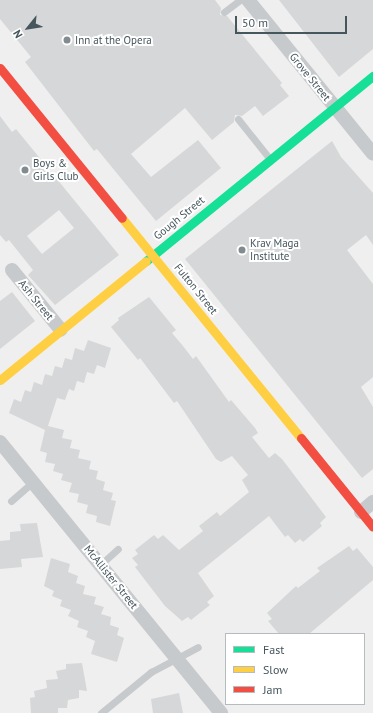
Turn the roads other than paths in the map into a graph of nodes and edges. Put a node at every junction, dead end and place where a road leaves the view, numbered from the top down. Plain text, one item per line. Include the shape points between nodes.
1 (240, 0) edge
2 (248, 0) edge
3 (224, 12) dead end
4 (0, 68) edge
5 (373, 76) edge
6 (335, 107) junction
7 (238, 119) dead end
8 (373, 154) edge
9 (270, 159) junction
10 (153, 255) junction
11 (12, 270) dead end
12 (61, 330) junction
13 (0, 380) edge
14 (0, 442) edge
15 (33, 482) junction
16 (11, 501) dead end
17 (373, 502) edge
18 (361, 512) junction
19 (373, 527) edge
20 (118, 549) dead end
21 (100, 565) junction
22 (198, 647) dead end
23 (176, 659) junction
24 (101, 713) edge
25 (221, 713) edge

1 - 3 lane
2 - 6 street, Grove Street
4 - 10 street, Fulton Street
5 - 6 street, Gough Street
6 - 8 street, Grove Street
6 - 9 street, Gough Street
7 - 9 lane
9 - 10 street, Gough Street
10 - 12 street, Gough Street
10 - 18 street, Fulton Street
11 - 12 street, Ash Street
12 - 13 street, Gough Street
14 - 15 street, McAllister Street
15 - 16 lane
15 - 21 street, McAllister Street
17 - 18 street
18 - 19 street, Fulton Street
20 - 21 lane
21 - 23 street, McAllister Street
22 - 23 lane
23 - 24 lane via 151,672
23 - 25 street, McAllister Street

